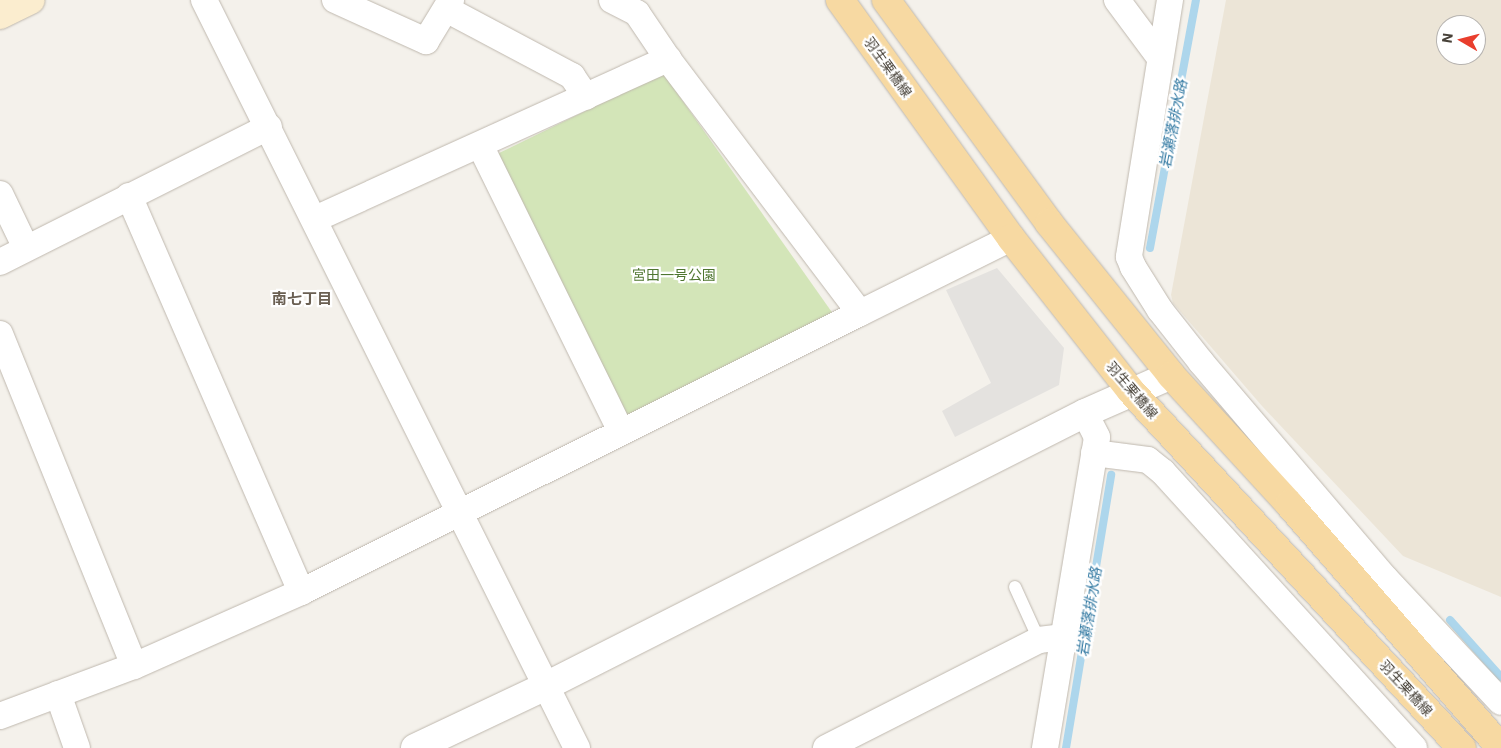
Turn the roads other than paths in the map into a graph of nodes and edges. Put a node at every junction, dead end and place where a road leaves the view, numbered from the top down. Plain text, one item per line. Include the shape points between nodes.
1 (31, 0) edge
2 (335, 0) edge
3 (612, 0) edge
4 (840, 0) edge
5 (886, 0) edge
6 (1117, 0) edge
7 (1170, 0) edge
8 (213, 3) edge
9 (448, 5) edge
10 (0, 15) edge
11 (1160, 58) junction
12 (668, 59) junction
13 (586, 97) junction
14 (269, 127) junction
15 (480, 145) junction
16 (0, 194) edge
17 (129, 196) junction
18 (315, 219) junction
19 (1011, 238) junction
20 (26, 248) junction
21 (0, 262) edge
22 (860, 314) junction
23 (0, 334) edge
24 (1201, 362) junction
25 (1170, 375) junction
26 (1131, 391) junction
27 (1085, 413) junction
28 (622, 432) junction
29 (1094, 453) junction
30 (460, 513) junction
31 (1015, 587) dead end
32 (301, 592) junction
33 (1051, 638) junction
34 (134, 666) junction
35 (548, 685) junction
36 (58, 694) junction
37 (1501, 702) edge
38 (0, 716) edge
39 (78, 748) edge
40 (415, 748) edge
41 (577, 748) edge
42 (826, 748) edge
43 (1045, 748) edge
44 (1414, 748) edge
45 (1462, 748) edge
46 (1501, 748) edge

1 - 10 main road
2 - 9 street via 426,41
3 - 12 street via 637,13
4 - 19 main road, 羽生栗橋線
5 - 25 main road via 1049,223
6 - 11 street
7 - 11 street
8 - 14 street
9 - 13 street via 572,76
11 - 24 street via 1129,256 1160,310
12 - 13 street
12 - 22 street
13 - 15 street
14 - 17 street
14 - 18 street
15 - 18 street
15 - 28 street
16 - 20 street
17 - 20 street
17 - 32 street
18 - 30 street
19 - 22 street
19 - 26 main road, 羽生栗橋線
20 - 21 street
22 - 28 street
23 - 34 street
24 - 25 street
24 - 37 street via 1386,580
25 - 26 street
25 - 46 main road via 1289,504
26 - 27 street
26 - 45 main road, 羽生栗橋線
27 - 29 street via 1097,437
27 - 35 street
28 - 30 street
29 - 33 street
29 - 44 street via 1148,460 1163,472
30 - 32 street
30 - 35 street
31 - 33 lane
32 - 34 street
33 - 42 street
33 - 43 street
34 - 36 street
35 - 40 street
35 - 41 street
36 - 38 street
36 - 39 street

